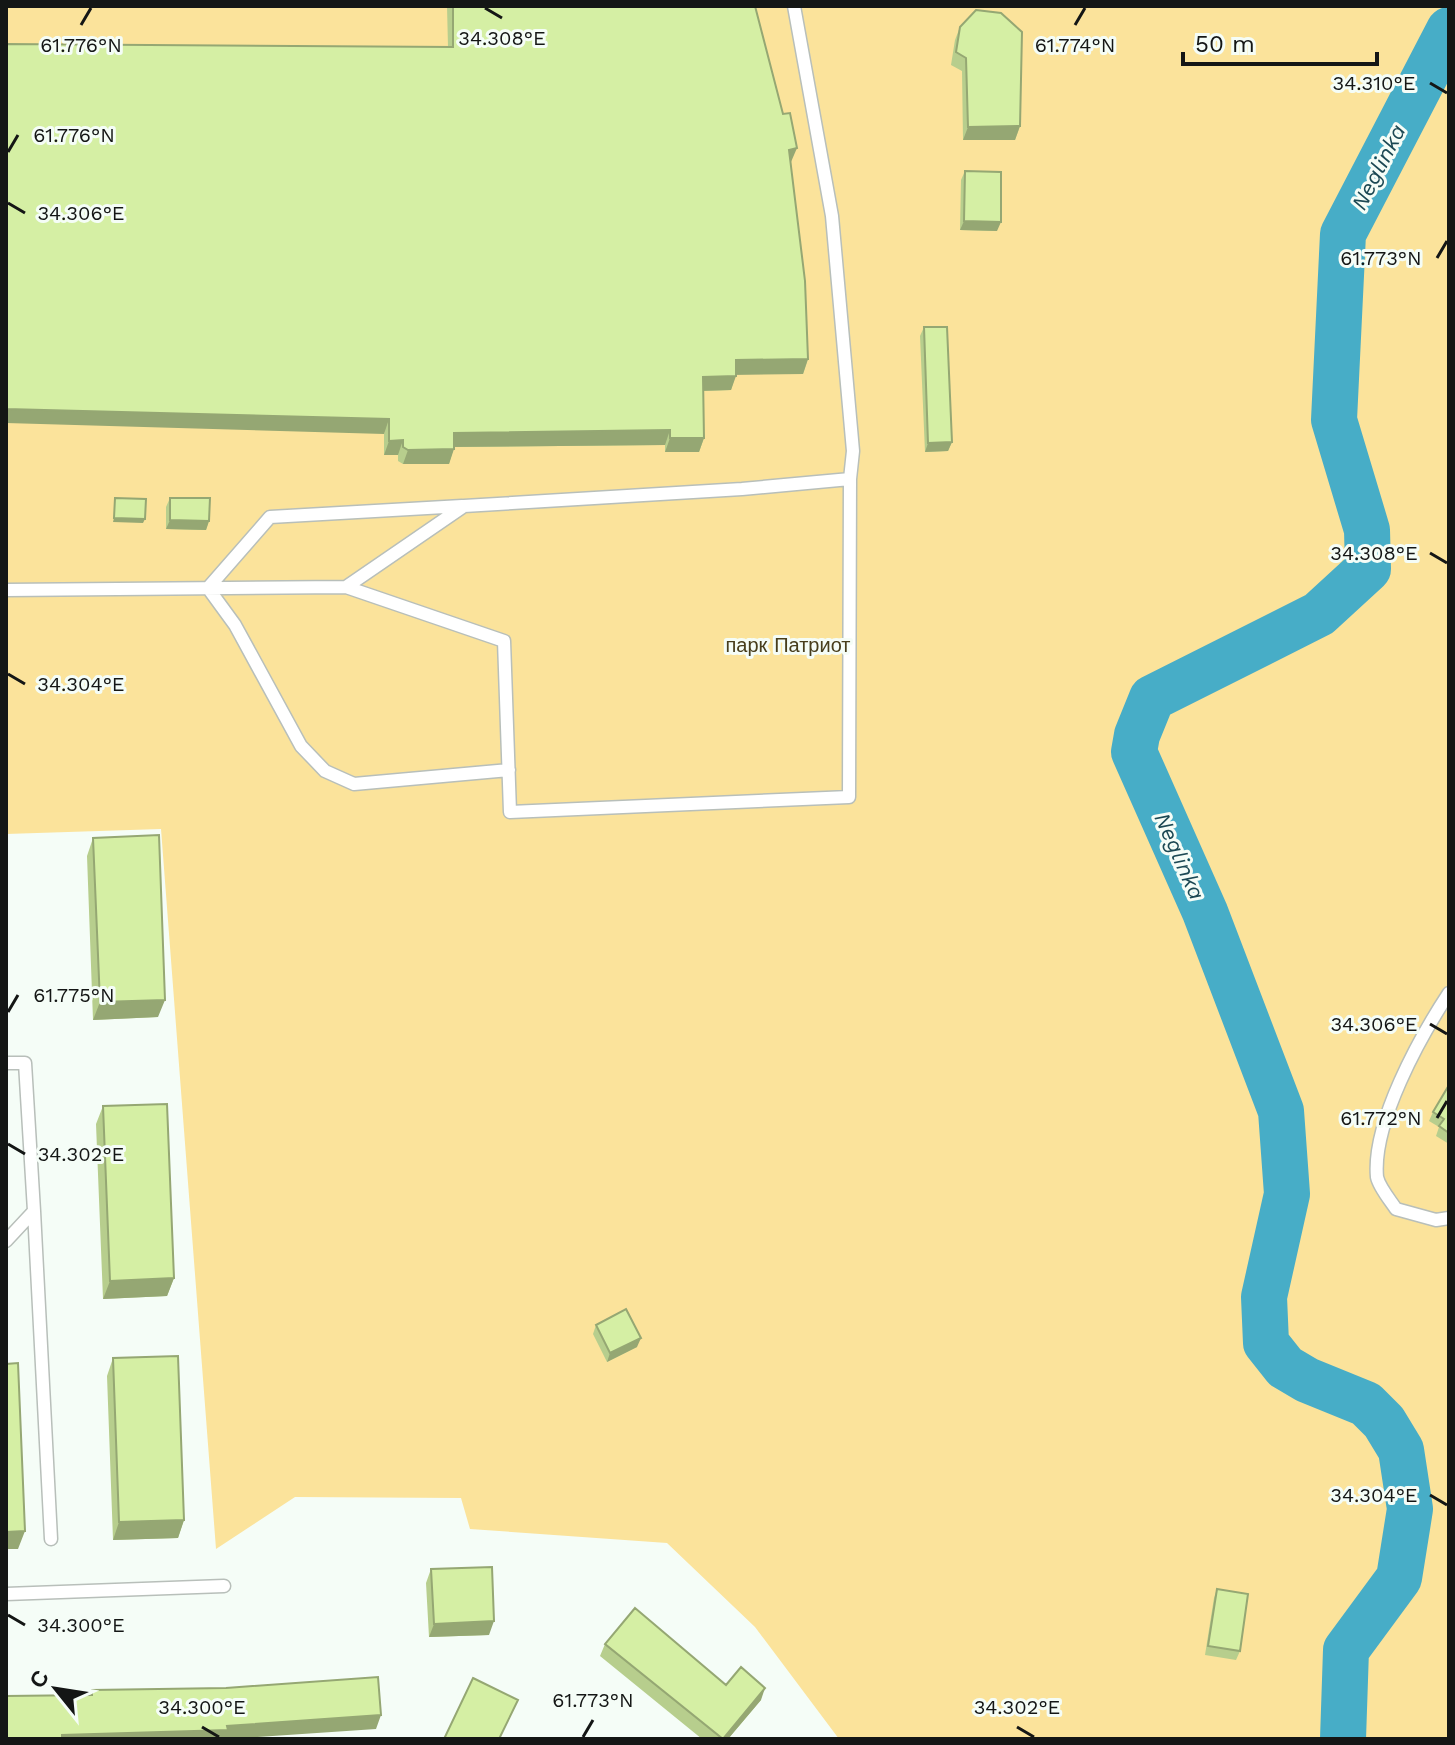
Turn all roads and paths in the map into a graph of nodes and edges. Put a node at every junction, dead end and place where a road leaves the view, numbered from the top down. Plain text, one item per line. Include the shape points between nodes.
1 (794, 6) edge
2 (850, 479) junction
3 (464, 506) junction
4 (346, 587) junction
5 (208, 588) junction
6 (6, 590) edge
7 (509, 770) junction
8 (1449, 993) edge
9 (6, 1063) edge
10 (34, 1211) junction
11 (1449, 1218) edge
12 (6, 1241) edge
13 (51, 1539) dead end
14 (224, 1586) dead end
15 (6, 1594) edge

1 - 2 lane via 832,216 853,451
2 - 3 lane
2 - 7 lane via 849,797 510,812
3 - 4 lane
3 - 5 lane via 270,517
4 - 5 lane
4 - 7 lane via 504,641
5 - 6 lane
5 - 7 lane via 235,625 301,746 325,771 354,784
8 - 11 lane via 1393,1105 1380,1141 1377,1180 1396,1209 1436,1220
9 - 10 lane via 25,1063
10 - 12 lane
10 - 13 lane
14 - 15 lane

